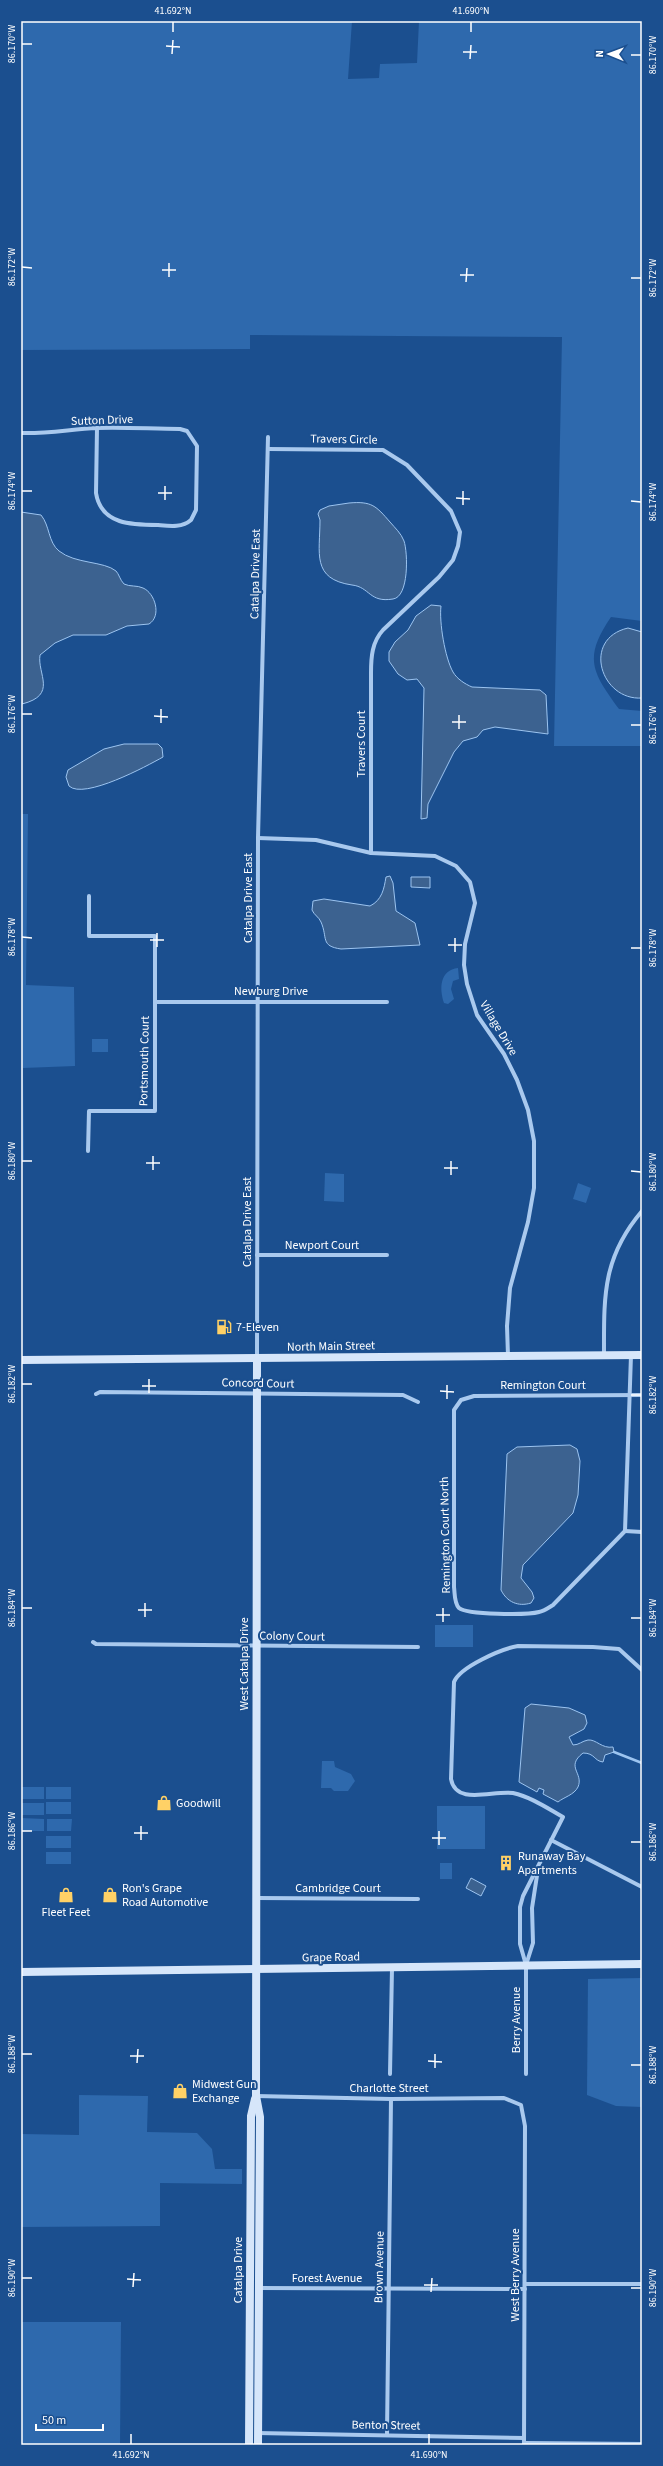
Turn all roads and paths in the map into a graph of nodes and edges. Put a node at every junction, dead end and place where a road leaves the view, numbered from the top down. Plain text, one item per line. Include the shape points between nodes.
1 (97, 428) junction
2 (21, 433) edge
3 (268, 437) dead end
4 (268, 448) junction
5 (377, 636) joint
6 (258, 838) junction
7 (371, 853) junction
8 (89, 896) dead end
9 (258, 1001) junction
10 (155, 1002) junction
11 (387, 1002) dead end
12 (88, 1151) dead end
13 (642, 1211) edge
14 (257, 1255) junction
15 (387, 1255) dead end
16 (631, 1355) junction
17 (642, 1355) edge
18 (508, 1356) junction
19 (604, 1356) junction
20 (257, 1359) junction
21 (21, 1360) edge
22 (96, 1394) dead end
23 (257, 1394) junction
24 (631, 1395) junction
25 (642, 1395) edge
26 (418, 1402) dead end
27 (457, 1405) joint
28 (625, 1531) junction
29 (642, 1532) edge
30 (93, 1642) dead end
31 (256, 1645) junction
32 (418, 1647) dead end
33 (642, 1670) edge
34 (551, 1840) junction
35 (539, 1864) junction
36 (642, 1887) edge
37 (257, 1898) junction
38 (418, 1898) dead end
39 (642, 1964) edge
40 (526, 1965) junction
41 (392, 1968) junction
42 (256, 1970) junction
43 (21, 1972) edge
44 (390, 2074) dead end
45 (526, 2074) dead end
46 (256, 2096) junction
47 (391, 2099) junction
48 (521, 2105) joint
49 (525, 2284) junction
50 (642, 2284) edge
51 (250, 2288) junction
52 (259, 2288) junction
53 (389, 2288) junction
54 (525, 2289) junction
55 (249, 2433) junction
56 (258, 2433) junction
57 (387, 2435) junction
58 (524, 2442) edge
59 (642, 2444) edge
60 (249, 2445) edge
61 (258, 2445) edge

1 - 1 street, Sutton Drive via 96,493 101,507 113,518 127,524 175,526 188,523 196,510 197,446 192,436 184,430
1 - 2 street, Sutton Drive
3 - 4 street, Catalpa Drive East
4 - 5 street, Travers Circle via 383,450 407,465 454,515 460,532 453,560 439,577
4 - 6 street, Catalpa Drive East
5 - 7 street, Travers Court via 371,658
6 - 7 street, Village Drive via 316,840
6 - 9 street, Catalpa Drive East
7 - 18 street, Village Drive via 426,855 447,860 464,873 474,894 475,903 464,955 468,989 478,1015 517,1080 528,1110 534,1141 534,1188 528,1222 510,1288
8 - 10 street via 89,936 155,936
9 - 10 street, Newburg Drive
9 - 11 street, Newburg Drive
9 - 14 street, Catalpa Drive East
10 - 12 street, Portsmouth Court via 155,1111 89,1111
13 - 19 street via 632,1222 617,1248 606,1282
14 - 15 street, Newport Court
14 - 20 street, Catalpa Drive East
16 - 17 street, North Main Street
16 - 19 street, North Main Street
16 - 24 street
18 - 19 street, North Main Street
18 - 20 street, North Main Street
20 - 21 street, North Main Street
20 - 23 street, West Catalpa Drive
22 - 23 street, Concord Court
23 - 26 street, Concord Court via 403,1395
23 - 31 street, West Catalpa Drive
24 - 25 street, Remington Court
24 - 27 street, Remington Court via 474,1396 467,1397
24 - 28 street
27 - 28 street, Remington Court North via 454,1410 454,1579 459,1608 472,1612 545,1611
28 - 29 street
30 - 31 street, Colony Court
31 - 32 street, Colony Court
31 - 37 street, West Catalpa Drive
33 - 34 street via 619,1649 593,1646 518,1646 507,1648 456,1675 452,1694 453,1787 465,1795 512,1793 536,1802 563,1817
34 - 35 street
34 - 36 street
35 - 40 street via 532,1908 533,1943
35 - 40 street via 520,1907 520,1944
37 - 38 street, Cambridge Court
37 - 42 street, West Catalpa Drive
39 - 40 street, Grape Road
40 - 41 street, Grape Road
40 - 45 street, Berry Avenue
41 - 42 street, Grape Road
41 - 44 street
42 - 43 street, Grape Road
42 - 46 street, Catalpa Drive
46 - 47 street, Charlotte Street
46 - 51 street, Catalpa Drive via 251,2118
46 - 52 street, Catalpa Drive via 260,2117
47 - 48 street, Charlotte Street via 504,2098
47 - 53 street, Brown Avenue
48 - 49 street, West Berry Avenue via 525,2116
49 - 50 street
49 - 54 street, West Berry Avenue
51 - 52 street, Forest Avenue
51 - 55 street, Catalpa Drive
52 - 53 street, Forest Avenue
52 - 56 street, Catalpa Drive
53 - 54 street, Forest Avenue
53 - 57 street, Brown Avenue
54 - 58 street, West Berry Avenue
55 - 56 street, Benton Street
55 - 60 street, Catalpa Drive
56 - 57 street, Benton Street
56 - 61 street, Catalpa Drive
57 - 58 street, Benton Street
58 - 59 street, Benton Street

